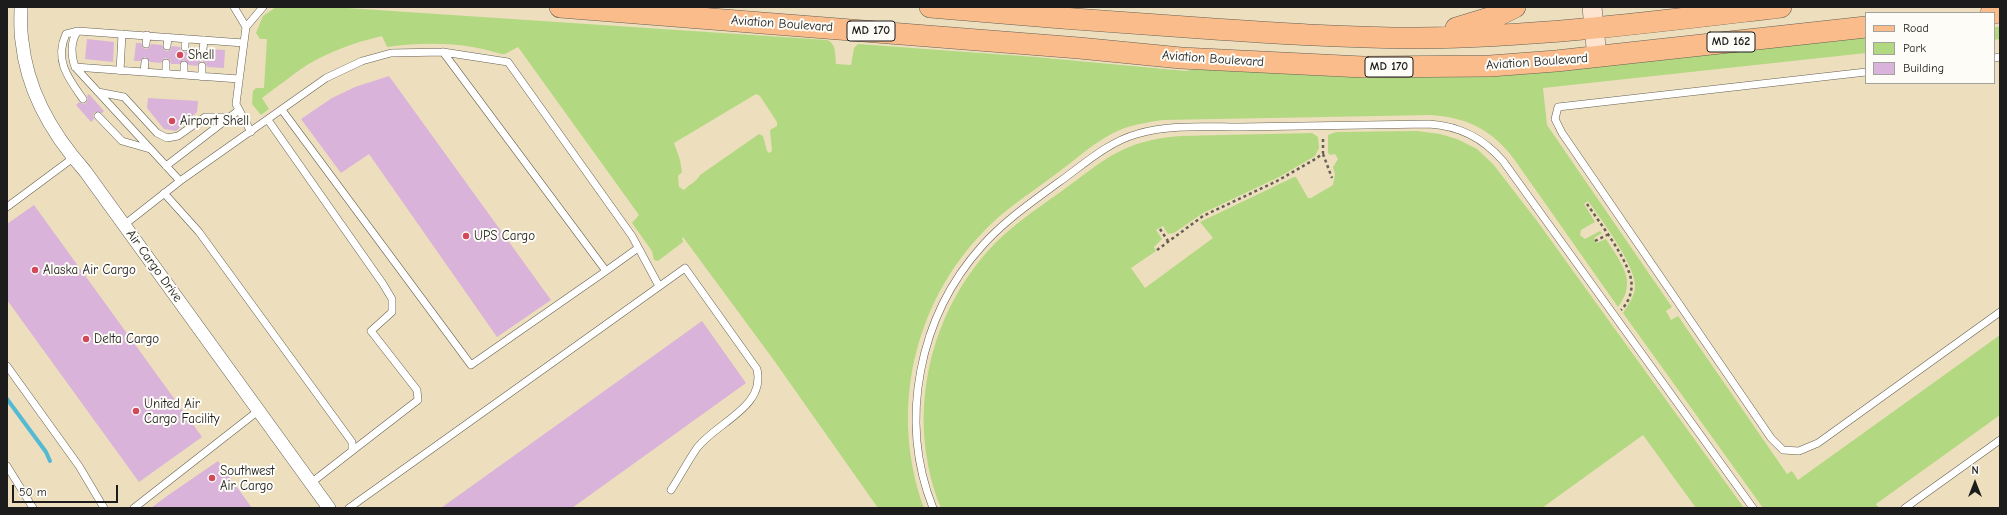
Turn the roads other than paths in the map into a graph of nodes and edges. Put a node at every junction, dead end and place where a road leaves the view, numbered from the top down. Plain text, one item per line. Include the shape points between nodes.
1 (21, 7) edge
2 (234, 7) edge
3 (263, 7) edge
4 (560, 7) edge
5 (930, 7) edge
6 (1515, 7) edge
7 (1592, 7) edge
8 (1781, 7) edge
9 (246, 27) junction
10 (1865, 27) edge
11 (1594, 28) junction
12 (78, 31) junction
13 (98, 32) junction
14 (122, 34) junction
15 (147, 35) junction
16 (168, 37) junction
17 (186, 38) junction
18 (1419, 38) junction
19 (98, 40) dead end
20 (204, 40) junction
21 (244, 43) junction
22 (146, 44) dead end
23 (167, 46) dead end
24 (185, 47) dead end
25 (203, 49) dead end
26 (443, 52) junction
27 (1597, 57) junction
28 (97, 60) dead end
29 (145, 62) dead end
30 (166, 63) dead end
31 (184, 65) dead end
32 (202, 66) dead end
33 (75, 67) junction
34 (96, 69) junction
35 (120, 71) junction
36 (144, 72) junction
37 (1865, 72) edge
38 (166, 74) junction
39 (184, 75) junction
40 (202, 76) junction
41 (239, 79) junction
42 (98, 92) junction
43 (83, 99) dead end
44 (239, 110) junction
45 (282, 110) junction
46 (98, 116) dead end
47 (229, 117) junction
48 (268, 120) junction
49 (251, 132) junction
50 (150, 149) junction
51 (73, 158) junction
52 (166, 166) junction
53 (180, 182) junction
54 (164, 193) junction
55 (7, 207) edge
56 (124, 225) junction
57 (638, 248) junction
58 (606, 271) junction
59 (659, 286) junction
60 (2000, 312) edge
61 (7, 366) edge
62 (258, 411) junction
63 (2000, 440) edge
64 (352, 451) junction
65 (7, 466) edge
66 (311, 483) junction
67 (671, 490) dead end
68 (33, 508) edge
69 (104, 508) edge
70 (134, 508) edge
71 (329, 508) edge
72 (349, 508) edge
73 (933, 508) edge
74 (1754, 508) edge
75 (1904, 508) edge

1 - 51 street, Air Cargo Drive via 22,41 34,89 44,115
2 - 9 lane
3 - 9 lane
4 - 27 main road, Aviation Boulevard / MD 170 via 1181,58 1300,65 1424,68 1490,66
5 - 18 main road, MD 170 via 1321,36
6 - 18 main road, MD 170 via 1476,23
7 - 11 main road
8 - 11 main road, MD 162
9 - 21 lane
10 - 27 main road, Aviation Boulevard / MD 162
11 - 18 main road, MD 162
11 - 27 main road
12 - 13 lane
12 - 33 lane via 72,45
12 - 43 lane via 66,34 62,43 62,54 65,72
13 - 14 lane
13 - 19 lane
14 - 15 lane
14 - 35 lane
15 - 16 lane
15 - 22 lane
16 - 17 lane
16 - 23 lane
17 - 20 lane
17 - 24 lane
20 - 21 lane
20 - 25 lane
21 - 41 lane
26 - 45 lane via 391,53 362,61 326,78
26 - 57 lane via 508,62
26 - 58 lane
28 - 34 lane
29 - 36 lane
30 - 38 lane
31 - 39 lane
32 - 40 lane
33 - 34 lane
33 - 42 lane
34 - 35 lane
35 - 36 lane
36 - 38 lane
37 - 60 lane via 1558,107 1555,119 1562,133 1755,415 1782,450 1799,451 1818,443
38 - 39 lane
39 - 40 lane
40 - 41 lane
41 - 44 lane via 236,104
42 - 47 lane via 124,97 157,133 167,138 178,136 205,117
42 - 50 lane
44 - 47 lane
44 - 49 lane
45 - 48 lane
45 - 58 lane via 471,364
46 - 50 lane via 122,141
47 - 52 lane
48 - 49 lane
48 - 64 lane via 392,299 392,312 371,330 417,390 418,400
49 - 53 lane
50 - 52 lane
51 - 55 lane
51 - 56 street, Air Cargo Drive
52 - 53 lane
53 - 54 lane
54 - 56 lane
54 - 64 lane via 199,232 352,442
56 - 62 street, Air Cargo Drive
57 - 58 lane
57 - 59 lane
59 - 67 lane via 685,268 757,368 760,379 749,403 697,448
59 - 72 lane
61 - 69 lane via 79,466
62 - 66 street, Air Cargo Drive
62 - 70 lane
63 - 75 lane
64 - 66 lane
65 - 68 lane
66 - 71 street, Air Cargo Drive
73 - 74 lane via 924,483 917,445 916,395 923,357 934,321 952,286 991,236 1019,212 1103,150 1136,134 1173,128 1429,124 1453,127 1477,138 1495,152

